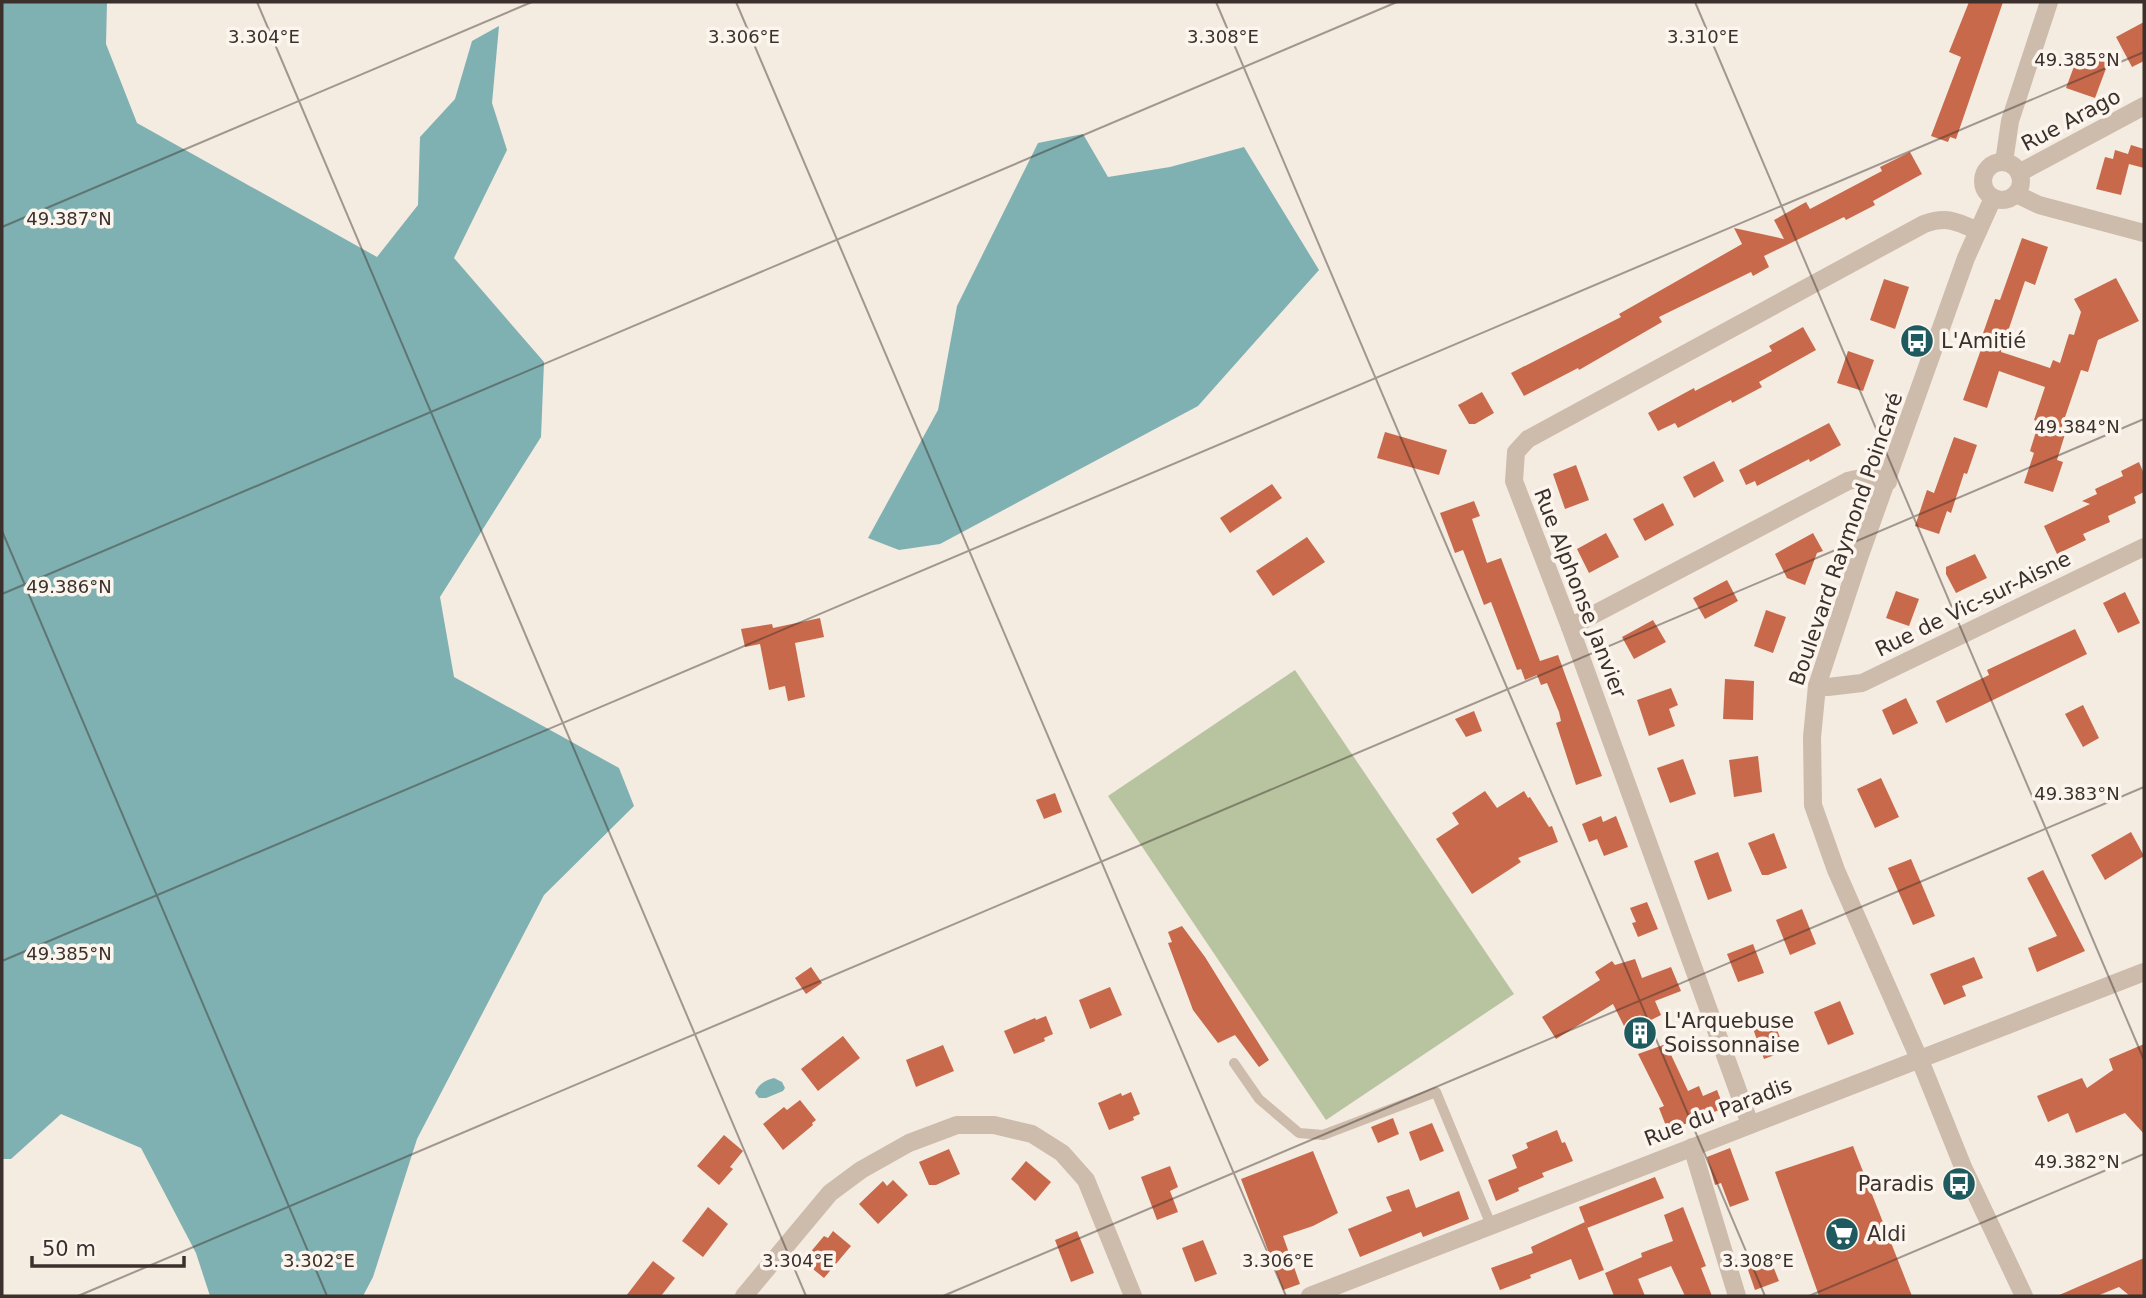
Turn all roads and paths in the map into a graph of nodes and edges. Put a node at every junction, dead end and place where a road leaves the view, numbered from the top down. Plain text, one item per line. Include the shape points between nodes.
1 (2049, 2) edge
2 (2144, 106) edge
3 (2004, 162) junction
4 (2020, 173) junction
5 (2016, 194) junction
6 (1993, 198) junction
7 (1978, 231) junction
8 (2144, 233) edge
9 (1888, 481) junction
10 (2143, 552) edge
11 (1570, 627) junction
12 (1817, 686) junction
13 (2144, 972) edge
14 (1918, 1059) junction
15 (1234, 1063) dead end
16 (1750, 1124) junction
17 (1692, 1147) junction
18 (1491, 1225) junction
19 (2000, 1248) junction
20 (744, 1296) edge
21 (1133, 1296) edge
22 (1310, 1296) edge
23 (1737, 1296) edge
24 (2014, 1296) edge
25 (2024, 1296) edge

1 - 3 street via 2010,121
2 - 4 street, Rue Arago
3 - 4 street
3 - 6 street via 1995,163 1983,176 1986,192
4 - 5 street
5 - 6 street
5 - 8 street via 2039,205
6 - 7 street, Boulevard Raymond Poincaré
7 - 9 street, Boulevard Raymond Poincaré
7 - 11 street, Rue Alphonse Janvier via 1953,220 1924,224 1528,439 1516,452 1514,481
9 - 11 street via 1863,477 1847,481
9 - 12 street, Boulevard Raymond Poincaré
10 - 12 street, Rue de Vic-sur-Aisne via 1862,683
11 - 16 street, Rue Alphonse Janvier
12 - 14 street, Boulevard Raymond Poincaré via 1813,805 1836,870
13 - 14 street, Rue du Paradis
14 - 16 street, Rue du Paradis
14 - 19 street, Boulevard Raymond Poincaré
15 - 18 lane via 1259,1100 1299,1133 1323,1135 1436,1092
16 - 17 street, Rue du Paradis
17 - 18 street, Rue du Paradis
17 - 23 street
18 - 22 street, Rue du Paradis
19 - 24 street, Boulevard Raymond Poincaré
19 - 25 street, Boulevard Raymond Poincaré
20 - 21 street via 830,1193 861,1170 909,1143 957,1125 993,1125 1032,1134 1062,1153 1086,1180

